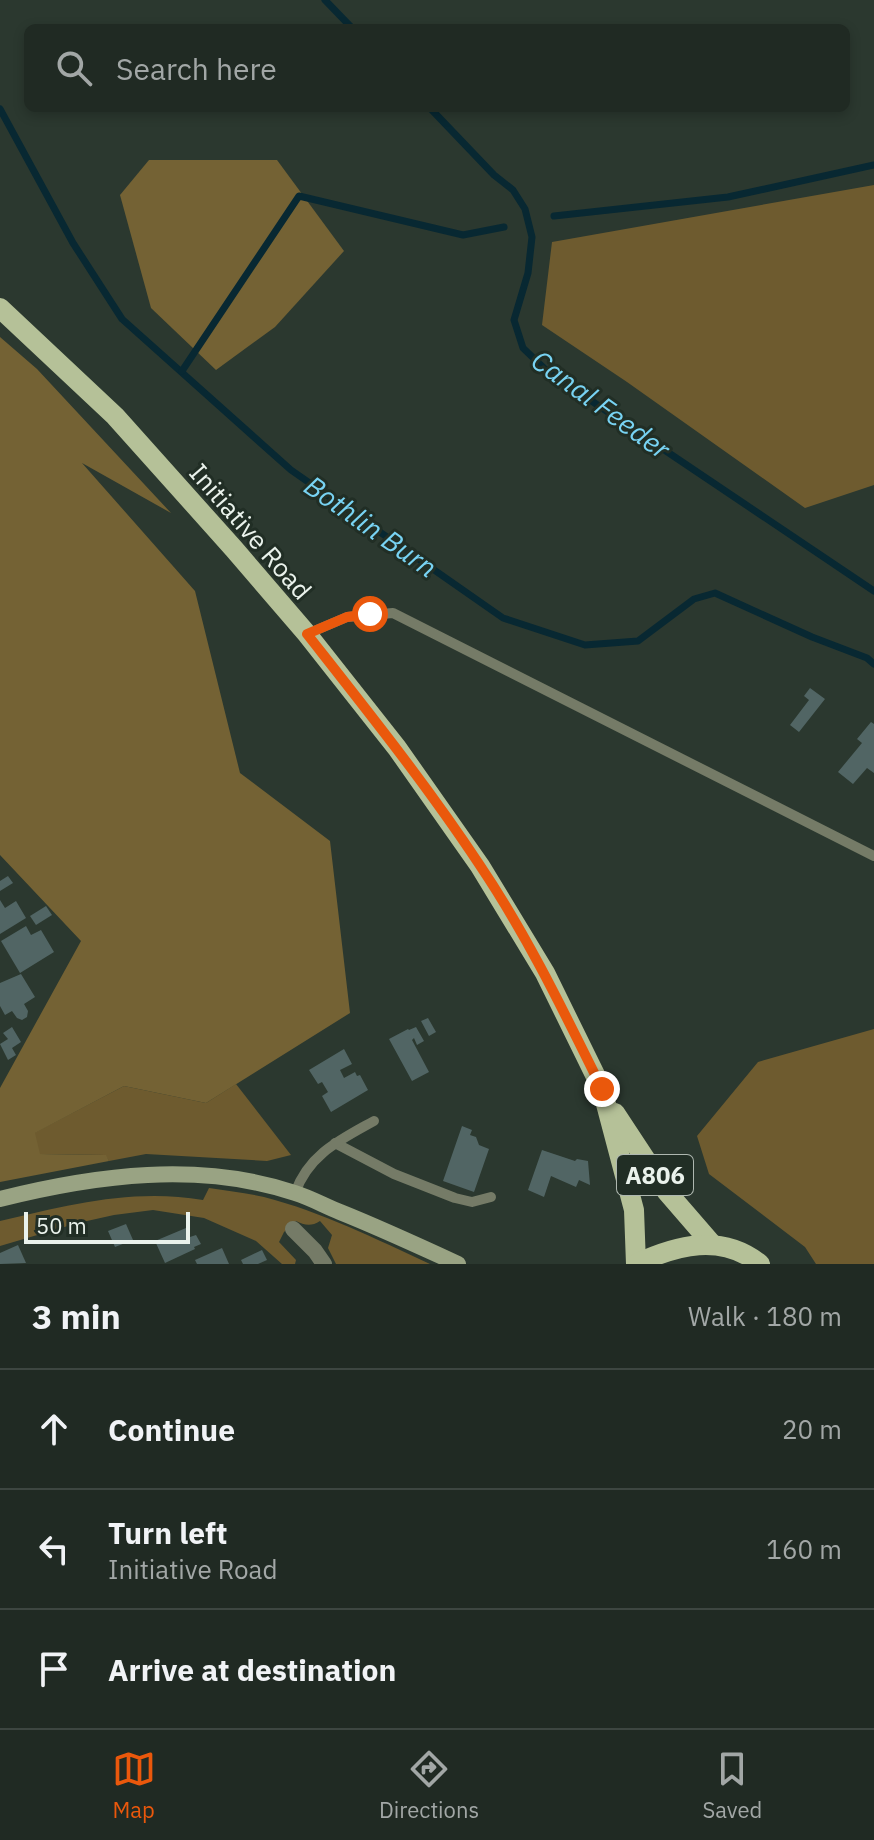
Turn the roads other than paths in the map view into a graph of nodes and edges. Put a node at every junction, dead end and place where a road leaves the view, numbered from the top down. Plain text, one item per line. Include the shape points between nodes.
1 (0, 308) edge
2 (307, 634) junction
3 (874, 856) edge
4 (606, 1100) junction
5 (374, 1121) dead end
6 (335, 1143) junction
7 (295, 1193) junction
8 (491, 1197) dead end
9 (0, 1199) edge
10 (293, 1229) dead end
11 (712, 1244) junction
12 (324, 1264) edge
13 (458, 1264) edge
14 (636, 1264) edge
15 (760, 1264) edge

1 - 2 main road, Initiative Road / A806 via 115,416
2 - 3 lane via 347,617 393,613
2 - 4 main road, Initiative Road / A806 via 397,748 480,866 545,973
4 - 11 main road, Initiative Road / A806 via 667,1192
4 - 14 main road, Initiative Road / A806 via 634,1210
5 - 6 lane
6 - 7 lane via 311,1162
6 - 8 lane via 455,1198 472,1202
7 - 9 main road via 239,1180 174,1174 95,1180
7 - 13 main road
10 - 12 street
11 - 14 main road via 668,1249
11 - 15 main road via 749,1255

